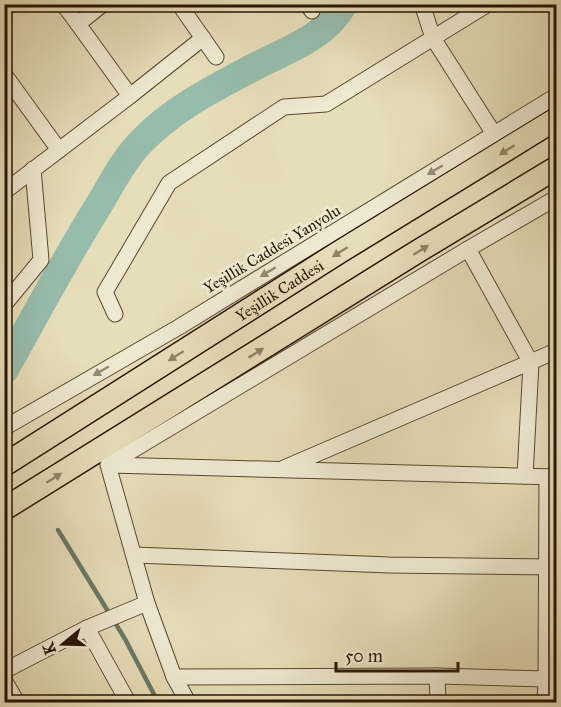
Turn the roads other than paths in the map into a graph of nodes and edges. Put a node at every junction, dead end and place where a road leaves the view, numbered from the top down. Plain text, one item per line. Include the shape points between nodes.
1 (63, 4) edge
2 (103, 4) edge
3 (422, 4) edge
4 (488, 4) edge
5 (180, 5) edge
6 (78, 24) junction
7 (203, 38) junction
8 (433, 38) junction
9 (216, 57) dead end
10 (4, 74) edge
11 (130, 96) junction
12 (556, 96) edge
13 (556, 119) edge
14 (494, 134) junction
15 (59, 150) junction
16 (556, 168) edge
17 (33, 169) junction
18 (4, 192) edge
19 (556, 198) edge
20 (468, 249) junction
21 (4, 305) edge
22 (115, 314) dead end
23 (556, 351) edge
24 (531, 363) junction
25 (4, 428) edge
26 (103, 458) junction
27 (4, 465) edge
28 (279, 470) junction
29 (525, 476) junction
30 (552, 477) edge
31 (4, 509) edge
32 (135, 555) junction
33 (552, 567) edge
34 (147, 603) junction
35 (87, 628) junction
36 (4, 672) edge
37 (437, 676) junction
38 (174, 677) junction
39 (551, 679) edge
40 (4, 680) edge
41 (17, 702) edge
42 (128, 702) edge
43 (188, 702) edge
44 (438, 702) edge
45 (545, 702) edge

1 - 6 street
2 - 6 street
3 - 8 street
4 - 8 street
5 - 7 street
6 - 11 street
7 - 9 street
7 - 11 street
8 - 14 street
8 - 22 street via 326,104 284,107 169,183 105,292
10 - 15 street
11 - 15 street
12 - 14 street, Yeşillik Caddesi Yanyolu
13 -> 27 highway, Yeşillik Caddesi
14 -> 25 street, Yeşillik Caddesi Yanyolu via 179,327
15 - 17 street
26 -> 16 highway via 447,233
17 - 18 street
17 - 21 street via 41,260
19 - 20 street
20 - 24 street
20 - 26 street
23 - 24 street
24 - 28 street
24 - 29 street
26 - 28 street
31 -> 26 highway
26 - 32 street
28 - 29 street
29 - 30 street
30 - 33 street
32 - 33 street
32 - 34 street
33 - 39 street
34 - 35 street
34 - 38 street
35 - 36 street
35 - 42 street
37 - 38 street
37 - 39 street
37 - 44 street
38 - 43 street
39 - 45 street
40 - 41 street

